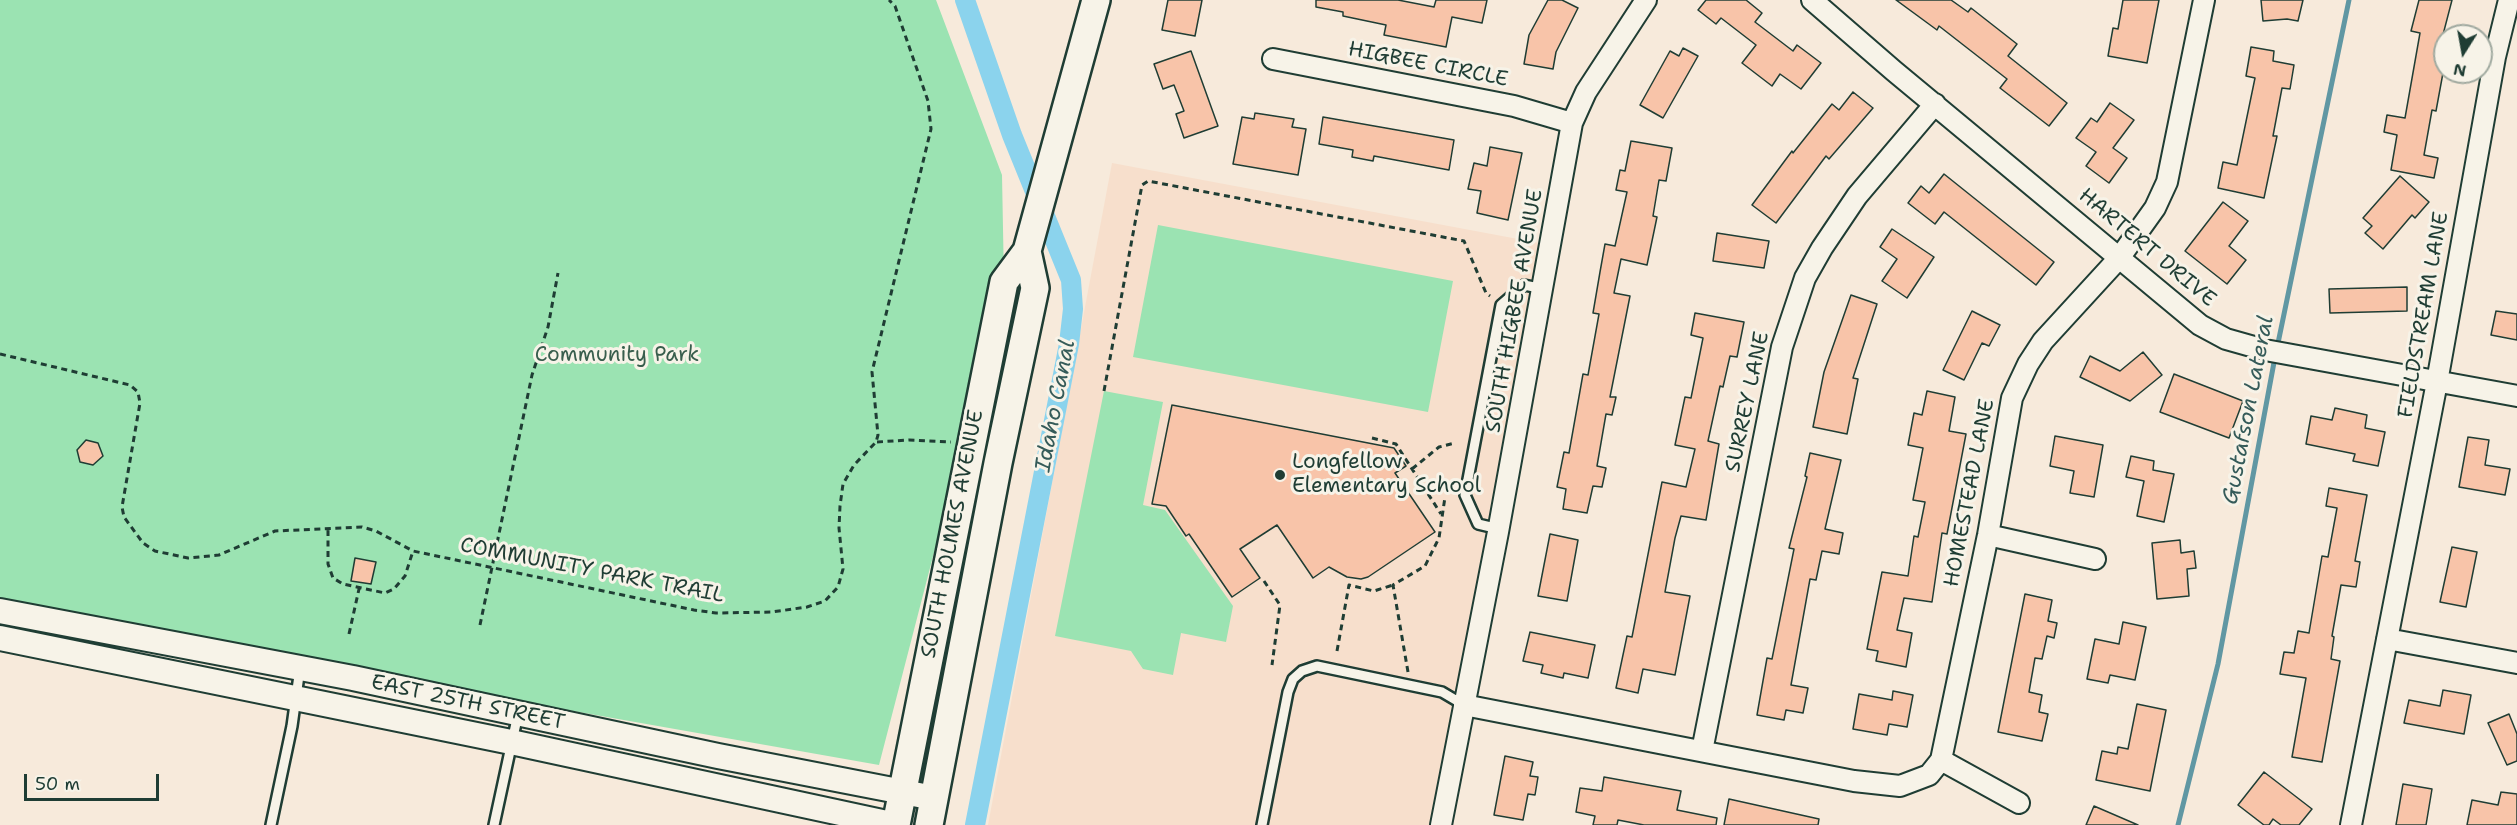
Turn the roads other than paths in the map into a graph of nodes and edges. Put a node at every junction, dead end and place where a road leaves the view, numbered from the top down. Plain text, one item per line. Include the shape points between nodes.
1 (1096, 0) edge
2 (1646, 0) edge
3 (1812, 0) edge
4 (2204, 0) edge
5 (2509, 0) edge
6 (1273, 59) dead end
7 (1935, 104) junction
8 (1572, 123) junction
9 (1027, 251) junction
10 (2120, 257) junction
11 (1544, 289) junction
12 (2438, 382) junction
13 (2517, 396) edge
14 (1499, 529) junction
15 (1988, 535) junction
16 (2095, 559) dead end
17 (0, 611) edge
18 (0, 638) edge
19 (2387, 639) junction
20 (2517, 663) edge
21 (300, 668) junction
22 (296, 697) junction
23 (1464, 705) junction
24 (518, 714) junction
25 (511, 742) junction
26 (1702, 751) junction
27 (1941, 760) junction
28 (903, 792) junction
29 (934, 798) junction
30 (2019, 803) dead end
31 (271, 825) edge
32 (494, 825) edge
33 (896, 825) edge
34 (930, 825) edge
35 (1262, 825) edge
36 (1441, 825) edge
37 (2351, 825) edge

1 - 9 main road, SOUTH HOLMES AVENUE
2 - 8 street, SOUTH HIGBEE AVENUE via 1586,92
3 - 7 street, HARTERT DRIVE
4 - 10 street, HOMESTEAD LANE via 2167,182 2155,208
5 - 12 street, FIELDSTREAM LANE via 2495,57
6 - 8 street, HIGBEE CIRCLE via 1514,106
7 - 10 street, HARTERT DRIVE
7 - 26 street, SURREY LANE via 1857,196 1805,278 1782,347
8 - 11 street, SOUTH HIGBEE AVENUE
9 - 28 main road, SOUTH HOLMES AVENUE via 1004,282
9 - 29 main road, SOUTH HOLMES AVENUE via 1035,288
10 - 12 street, HARTERT DRIVE via 2199,325 2226,339 2265,351
10 - 15 street, HOMESTEAD LANE via 2050,333 2028,364 2012,398
11 - 14 street, SOUTH HIGBEE AVENUE
11 - 14 lane via 1524,285 1501,305 1465,495 1478,524
12 - 13 street, HARTERT DRIVE
12 - 19 street, FIELDSTREAM LANE
14 - 23 street, SOUTH HIGBEE AVENUE
15 - 16 street
15 - 27 street, HOMESTEAD LANE
17 - 21 street, EAST 25TH STREET
18 - 22 street, EAST 25TH STREET
19 - 20 street
19 - 37 street, FIELDSTREAM LANE
21 - 22 lane
21 - 24 street, EAST 25TH STREET
22 - 25 street, EAST 25TH STREET
22 - 31 lane
23 - 26 street
23 - 35 lane via 1442,692 1317,666 1302,670 1288,692
23 - 36 street, SOUTH HIGBEE AVENUE
24 - 25 lane
24 - 28 street, EAST 25TH STREET
25 - 32 lane
25 - 33 street, EAST 25TH STREET
26 - 27 street via 1854,781 1900,786 1929,775
27 - 30 street
28 - 29 street, EAST 25TH STREET
28 - 33 main road, SOUTH HOLMES AVENUE
29 - 34 main road, SOUTH HOLMES AVENUE

